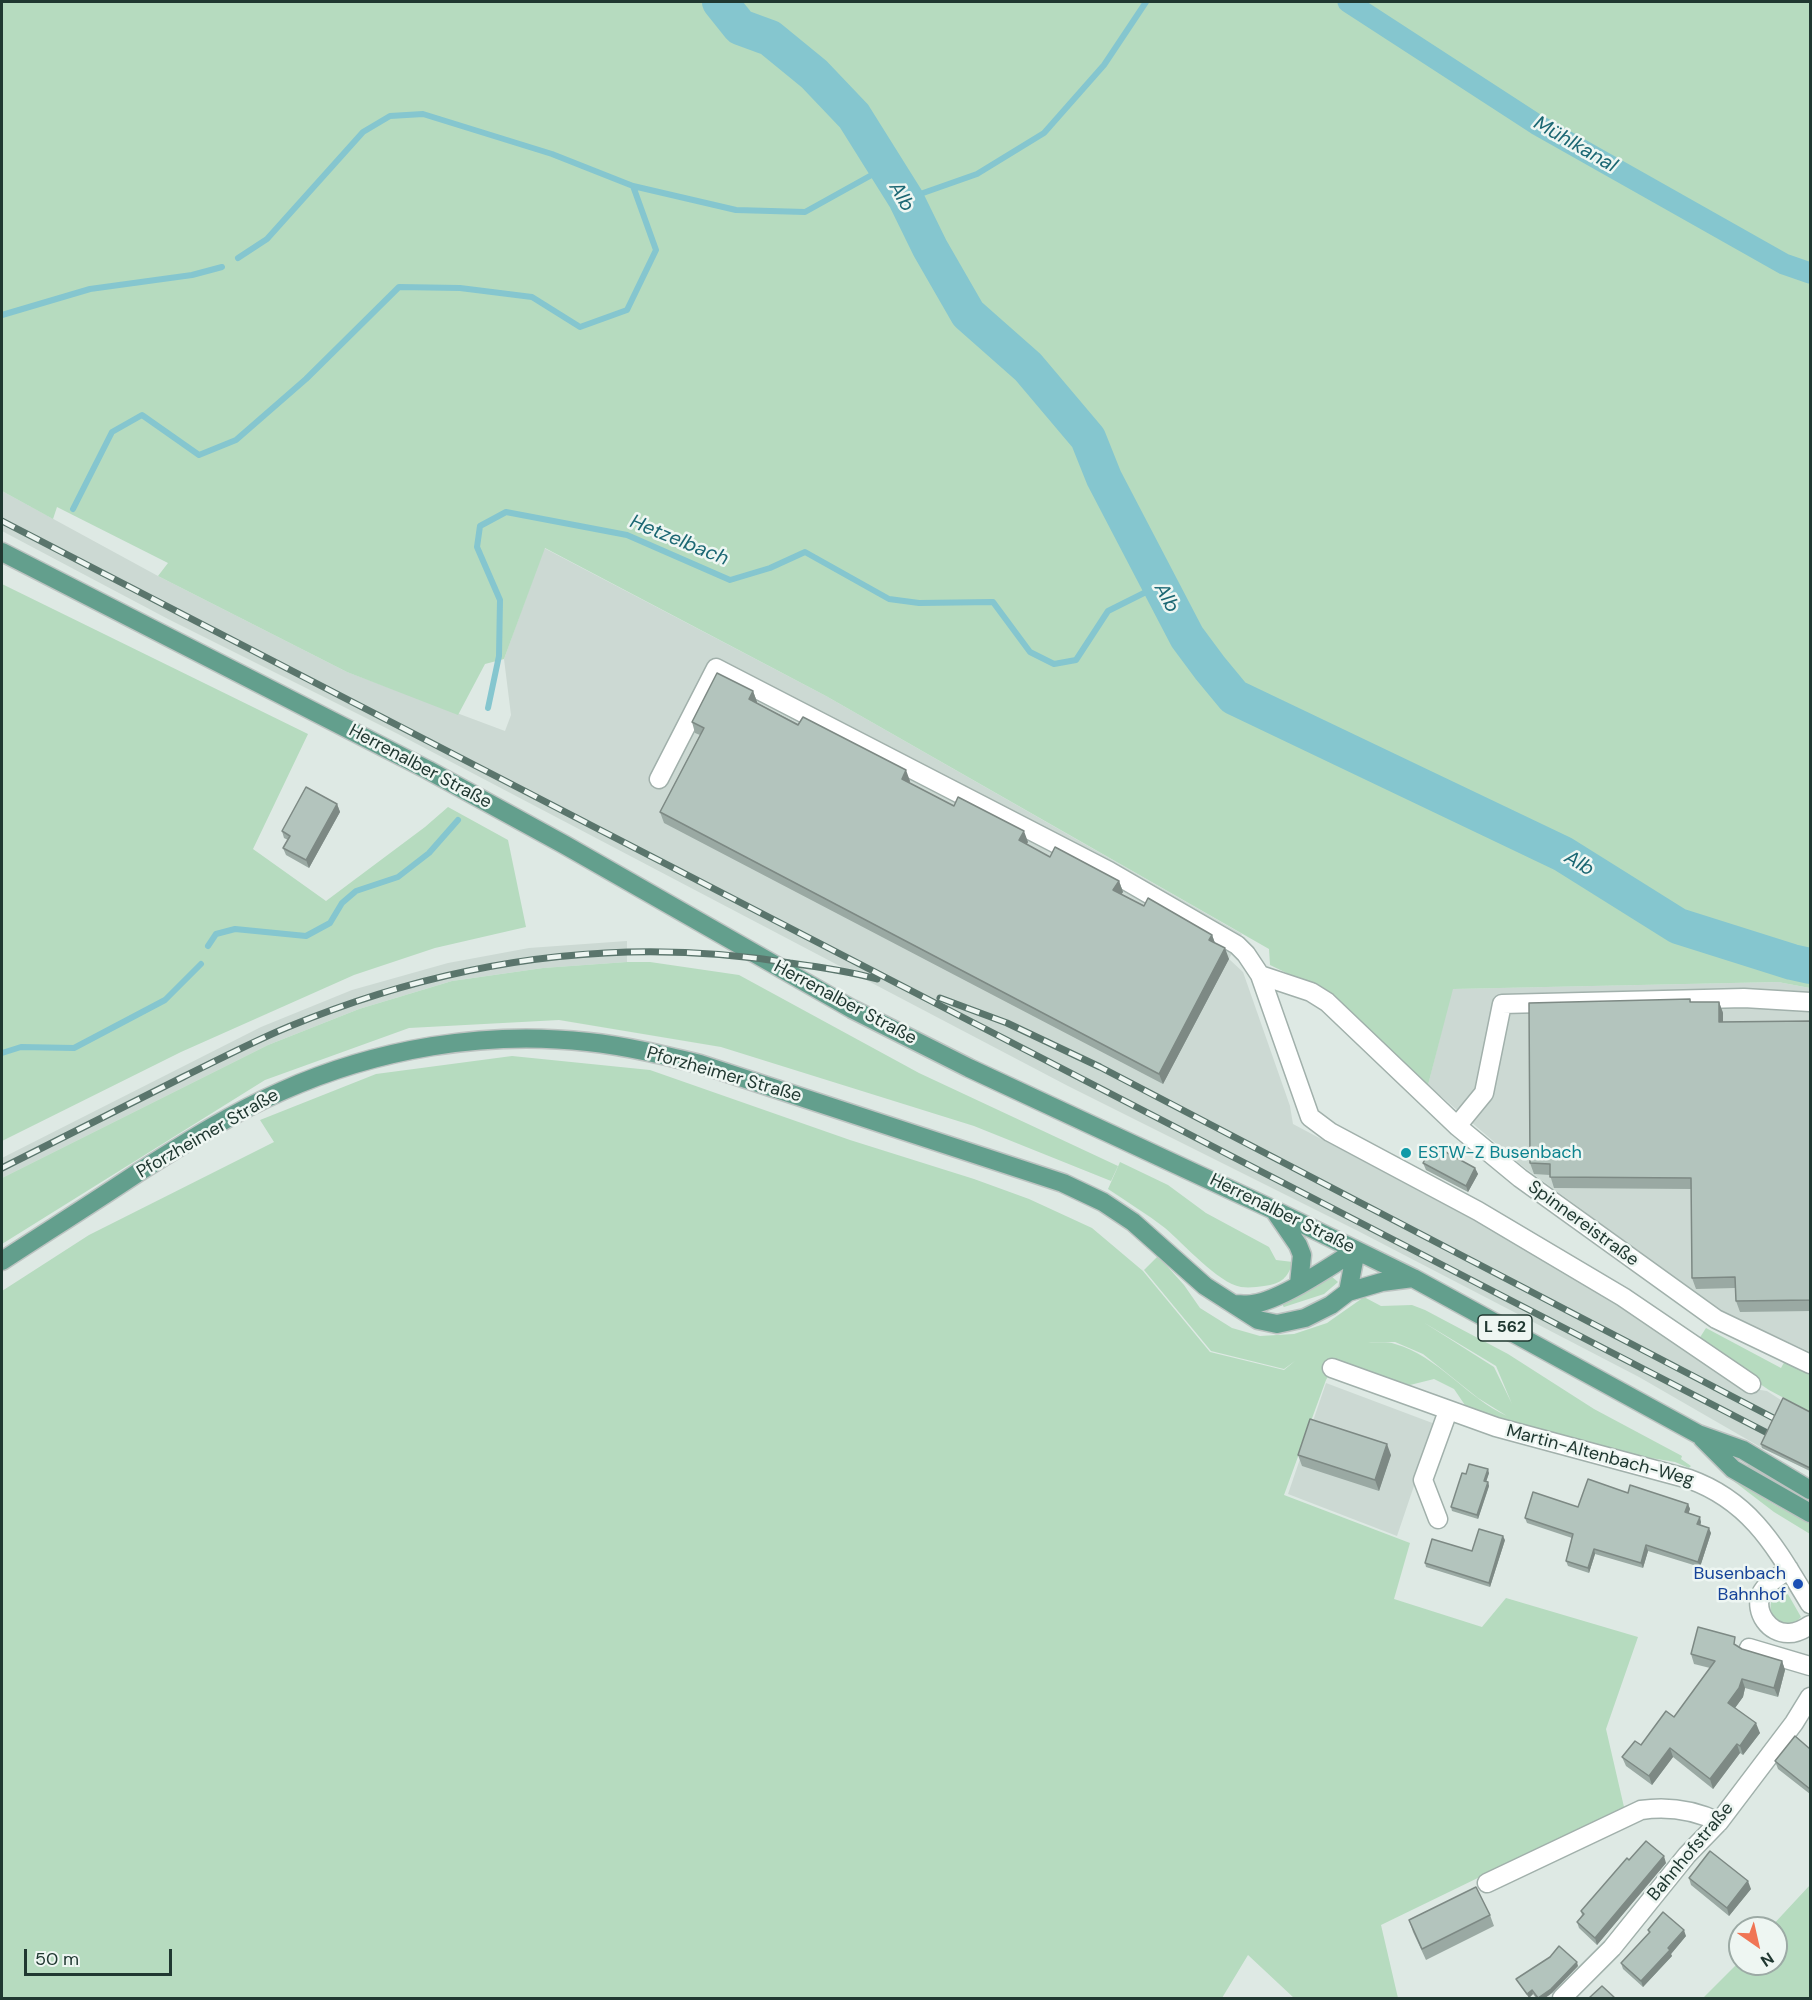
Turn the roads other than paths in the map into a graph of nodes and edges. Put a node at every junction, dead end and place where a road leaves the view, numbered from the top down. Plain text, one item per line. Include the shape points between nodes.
1 (2, 552) edge
2 (659, 779) dead end
3 (1260, 975) junction
4 (1810, 1002) edge
5 (1457, 1126) junction
6 (1274, 1210) junction
7 (1356, 1250) junction
8 (2, 1261) edge
9 (1413, 1278) junction
10 (1299, 1284) junction
11 (1348, 1292) junction
12 (1234, 1304) junction
13 (1810, 1364) edge
14 (1332, 1368) dead end
15 (1751, 1384) dead end
16 (1449, 1411) junction
17 (1698, 1434) junction
18 (1810, 1490) edge
19 (1810, 1513) edge
20 (1438, 1519) dead end
21 (1789, 1569) junction
22 (1810, 1604) edge
23 (1810, 1625) edge
24 (1749, 1648) edge
25 (1810, 1666) edge
26 (1810, 1697) edge
27 (1719, 1822) junction
28 (1487, 1883) dead end
29 (1562, 1998) edge

1 - 6 main road, Herrenalber Straße via 438,776 852,1009
2 - 3 street via 716,668 1110,871 1237,945
3 - 5 street, Spinnereistraße via 1311,992 1327,1002
3 - 15 street via 1310,1117 1330,1132 1478,1211 1623,1297
4 - 5 street via 1744,998 1502,1004 1484,1093
5 - 13 street, Spinnereistraße via 1520,1178 1716,1320
6 - 7 main road, Herrenalber Straße
6 - 10 main road via 1302,1255
7 - 9 main road, Herrenalber Straße / L 562
7 - 10 main road
7 - 11 main road
8 - 12 main road, Pforzheimer Straße via 170,1153 282,1090 387,1055 467,1042 529,1038 644,1050 700,1064 1063,1183 1133,1222 1205,1286
9 - 11 main road, Pforzheimer Straße
9 - 17 main road, Herrenalber Straße / L 562
10 - 12 main road via 1261,1302
11 - 12 main road, Pforzheimer Straße via 1305,1318 1278,1324 1258,1320
14 - 16 street, Martin-Altenbach-Weg
16 - 20 street via 1423,1480
16 - 21 street, Martin-Altenbach-Weg via 1706,1485 1758,1524
17 - 18 main road, Herrenalber Straße / L 562 via 1743,1450
17 - 19 main road, Herrenalber Straße / L 562 via 1733,1469
21 - 22 street, Martin-Altenbach-Weg
21 - 23 street via 1765,1587 1759,1606 1761,1613 1770,1626 1783,1633
24 - 25 street
26 - 27 street, Bahnhofstraße
27 - 28 street via 1682,1810 1641,1810
27 - 29 street, Bahnhofstraße via 1687,1855 1612,1948

